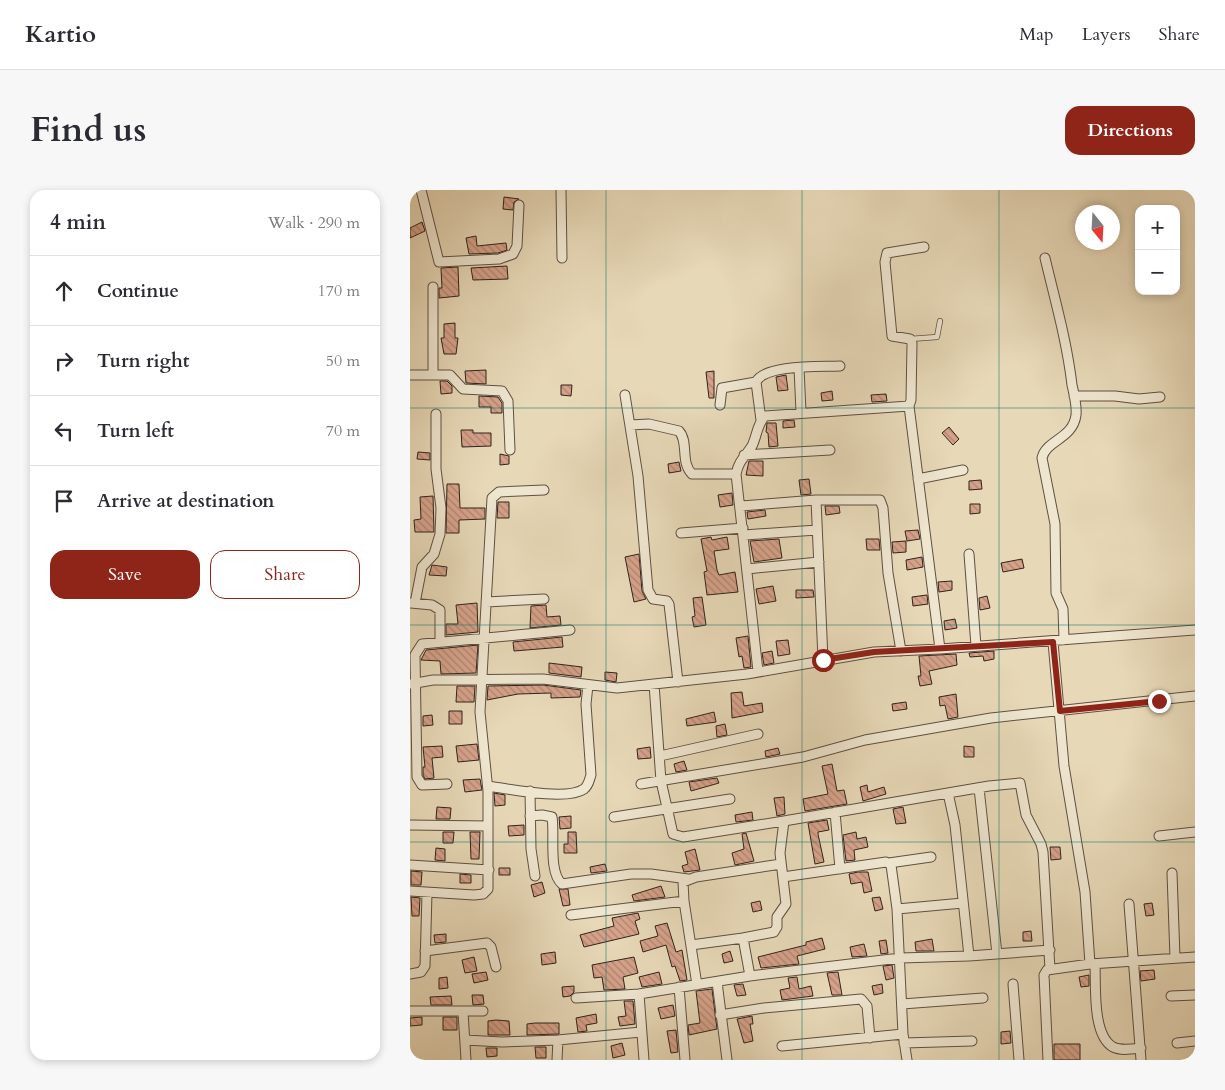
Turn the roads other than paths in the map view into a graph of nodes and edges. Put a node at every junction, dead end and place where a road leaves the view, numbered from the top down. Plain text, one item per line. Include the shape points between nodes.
1 (421, 190) edge
2 (561, 190) edge
3 (519, 204) dead end
4 (924, 247) dead end
5 (562, 258) dead end
6 (1045, 258) dead end
7 (433, 287) dead end
8 (940, 321) dead end
9 (910, 339) junction
10 (840, 366) dead end
11 (799, 368) junction
12 (433, 374) junction
13 (410, 375) edge
14 (756, 382) junction
15 (625, 395) dead end
16 (1074, 396) junction
17 (1160, 397) dead end
18 (720, 405) dead end
19 (909, 406) junction
20 (801, 412) junction
21 (436, 414) dead end
22 (761, 420) junction
23 (630, 425) junction
24 (510, 450) dead end
25 (830, 450) dead end
26 (744, 455) junction
27 (963, 470) dead end
28 (736, 474) junction
29 (918, 479) junction
30 (544, 490) dead end
31 (816, 500) junction
32 (741, 506) junction
33 (817, 530) junction
34 (743, 532) junction
35 (681, 533) dead end
36 (969, 554) dead end
37 (819, 562) junction
38 (747, 569) junction
39 (544, 599) dead end
40 (486, 602) junction
41 (413, 603) edge
42 (570, 630) dead end
43 (1195, 630) edge
44 (484, 637) junction
45 (1064, 640) junction
46 (440, 641) junction
47 (1053, 642) junction
48 (976, 646) junction
49 (940, 649) junction
50 (901, 651) junction
51 (823, 660) junction
52 (758, 671) junction
53 (482, 679) junction
54 (678, 682) junction
55 (412, 683) edge
56 (654, 684) junction
57 (588, 686) junction
58 (1195, 696) edge
59 (1060, 711) junction
60 (758, 734) dead end
61 (660, 756) junction
62 (661, 781) junction
63 (447, 784) dead end
64 (641, 784) dead end
65 (488, 786) junction
66 (979, 788) junction
67 (530, 791) junction
68 (948, 793) junction
69 (730, 799) dead end
70 (667, 809) junction
71 (835, 812) junction
72 (530, 816) junction
73 (614, 817) dead end
74 (784, 820) junction
75 (410, 825) edge
76 (488, 826) junction
77 (1195, 832) edge
78 (1159, 836) dead end
79 (931, 857) dead end
80 (889, 863) junction
81 (781, 864) junction
82 (410, 865) edge
83 (489, 870) junction
84 (840, 870) junction
85 (1172, 873) dead end
86 (535, 876) dead end
87 (783, 877) junction
88 (688, 879) junction
89 (410, 891) edge
90 (427, 893) junction
91 (684, 901) junction
92 (963, 903) junction
93 (1129, 904) dead end
94 (897, 909) junction
95 (571, 915) dead end
96 (743, 938) junction
97 (690, 945) junction
98 (1050, 950) junction
99 (425, 951) junction
100 (997, 954) junction
101 (969, 956) junction
102 (1195, 957) edge
103 (900, 958) junction
104 (1174, 958) junction
105 (1134, 961) junction
106 (1092, 964) junction
107 (496, 967) dead end
108 (1050, 969) junction
109 (410, 974) edge
110 (750, 976) junction
111 (717, 982) junction
112 (1014, 984) dead end
113 (697, 985) junction
114 (679, 986) junction
115 (639, 994) junction
116 (1195, 995) edge
117 (1171, 996) dead end
118 (576, 998) dead end
119 (983, 998) dead end
120 (902, 1004) junction
121 (410, 1011) edge
122 (483, 1011) dead end
123 (463, 1012) junction
124 (720, 1015) junction
125 (641, 1032) junction
126 (870, 1038) junction
127 (904, 1038) junction
128 (465, 1040) junction
129 (558, 1040) junction
130 (972, 1041) dead end
131 (1195, 1042) edge
132 (1177, 1043) dead end
133 (782, 1046) dead end
134 (1141, 1048) junction
135 (466, 1060) edge
136 (557, 1060) edge
137 (644, 1060) edge
138 (685, 1060) edge
139 (724, 1060) edge
140 (907, 1060) edge
141 (1019, 1060) edge
142 (1048, 1060) edge
143 (1142, 1060) edge

1 - 3 street via 439,262 499,259 513,254 517,246
2 - 5 street
4 - 9 street via 891,252 886,256 891,333 894,338
6 - 16 street via 1066,342
7 - 12 street
8 - 9 lane via 936,337
9 - 19 street
10 - 11 street
11 - 14 street via 769,372
11 - 20 street
12 - 13 street
12 - 24 street via 450,375 463,389 502,391 508,400
14 - 18 street via 722,388
14 - 22 street
15 - 23 street
16 - 17 street
16 - 45 street via 1076,415 1068,434 1044,452 1042,458 1055,524 1056,593 1063,609
19 - 20 street
19 - 29 street
20 - 22 street via 765,416
21 - 41 street via 436,469 442,508 440,534 434,554 422,567
22 - 26 street
23 - 28 street via 649,424 679,431 683,437 686,464 692,474
23 - 54 street via 641,501 648,590 653,599 670,604
25 - 26 street
26 - 28 street
27 - 29 street
28 - 32 street
29 - 49 street
30 - 40 street via 499,492 492,498
31 - 32 street
31 - 33 street
31 - 50 street via 876,499 882,503 888,573
32 - 34 street
33 - 34 street
33 - 37 street
34 - 35 street
34 - 38 street
36 - 48 street
37 - 38 street
37 - 51 street
38 - 52 street
39 - 40 street
40 - 44 street
41 - 46 street via 440,610
42 - 44 street
43 - 45 street
44 - 46 street
44 - 53 street
45 - 47 street
46 - 55 street via 425,642 418,648
47 - 48 street
47 - 59 street
48 - 49 street
49 - 50 street
50 - 51 street
51 - 52 street
52 - 54 street
53 - 55 street
53 - 57 street via 542,679
53 - 65 street via 480,722
54 - 56 street
55 - 63 street via 418,781 426,785
56 - 57 street via 616,688
56 - 61 street
57 - 67 street via 590,775 587,786 562,794
58 - 59 street
59 - 62 street via 991,718 851,744 803,757
59 - 106 street via 1067,790 1085,892
60 - 61 street
61 - 62 street
62 - 64 street
62 - 70 street
65 - 67 street
65 - 76 street
66 - 68 street
66 - 98 street via 1020,783 1026,816 1043,852
66 - 100 street
67 - 72 street
68 - 71 street
68 - 92 street via 955,825
69 - 70 street
70 - 73 street
70 - 74 street via 674,834 678,837
71 - 74 street
71 - 84 street
72 - 86 street
72 - 88 street via 552,817 554,863 562,884 637,874
74 - 81 street
75 - 76 street
76 - 83 street
77 - 78 street
79 - 80 street
80 - 84 street
80 - 94 street via 894,875
81 - 87 street
81 - 88 street
82 - 83 street
83 - 90 street via 488,889 483,894
84 - 87 street
85 - 104 street
87 - 96 street via 786,904 777,917 776,930
88 - 91 street via 682,886
89 - 90 street
90 - 99 street
91 - 95 street
91 - 97 street
92 - 94 street
92 - 101 street
93 - 105 street
94 - 103 street
96 - 97 street
96 - 110 street
97 - 113 street
98 - 100 street
98 - 108 street
99 - 107 street via 487,943
99 - 109 street via 425,966 421,972
100 - 101 street
101 - 103 street
102 - 104 street
103 - 110 street
103 - 120 street
104 - 105 street
105 - 106 street
105 - 134 street
106 - 108 street
106 - 134 street via 1102,1037 1117,1048
108 - 142 street via 1044,975
110 - 111 street
111 - 113 street
111 - 124 street
112 - 141 street
113 - 114 street
114 - 115 street
114 - 138 street
115 - 118 street
115 - 125 street
116 - 117 street
119 - 120 street
120 - 127 street
121 - 123 street
122 - 123 street
123 - 128 street
124 - 126 street via 861,999 867,1006
124 - 139 street
125 - 129 street
125 - 137 street
126 - 127 street
126 - 133 street
127 - 130 street
127 - 140 street
128 - 129 street
128 - 135 street
129 - 136 street
131 - 132 street
134 - 143 street

